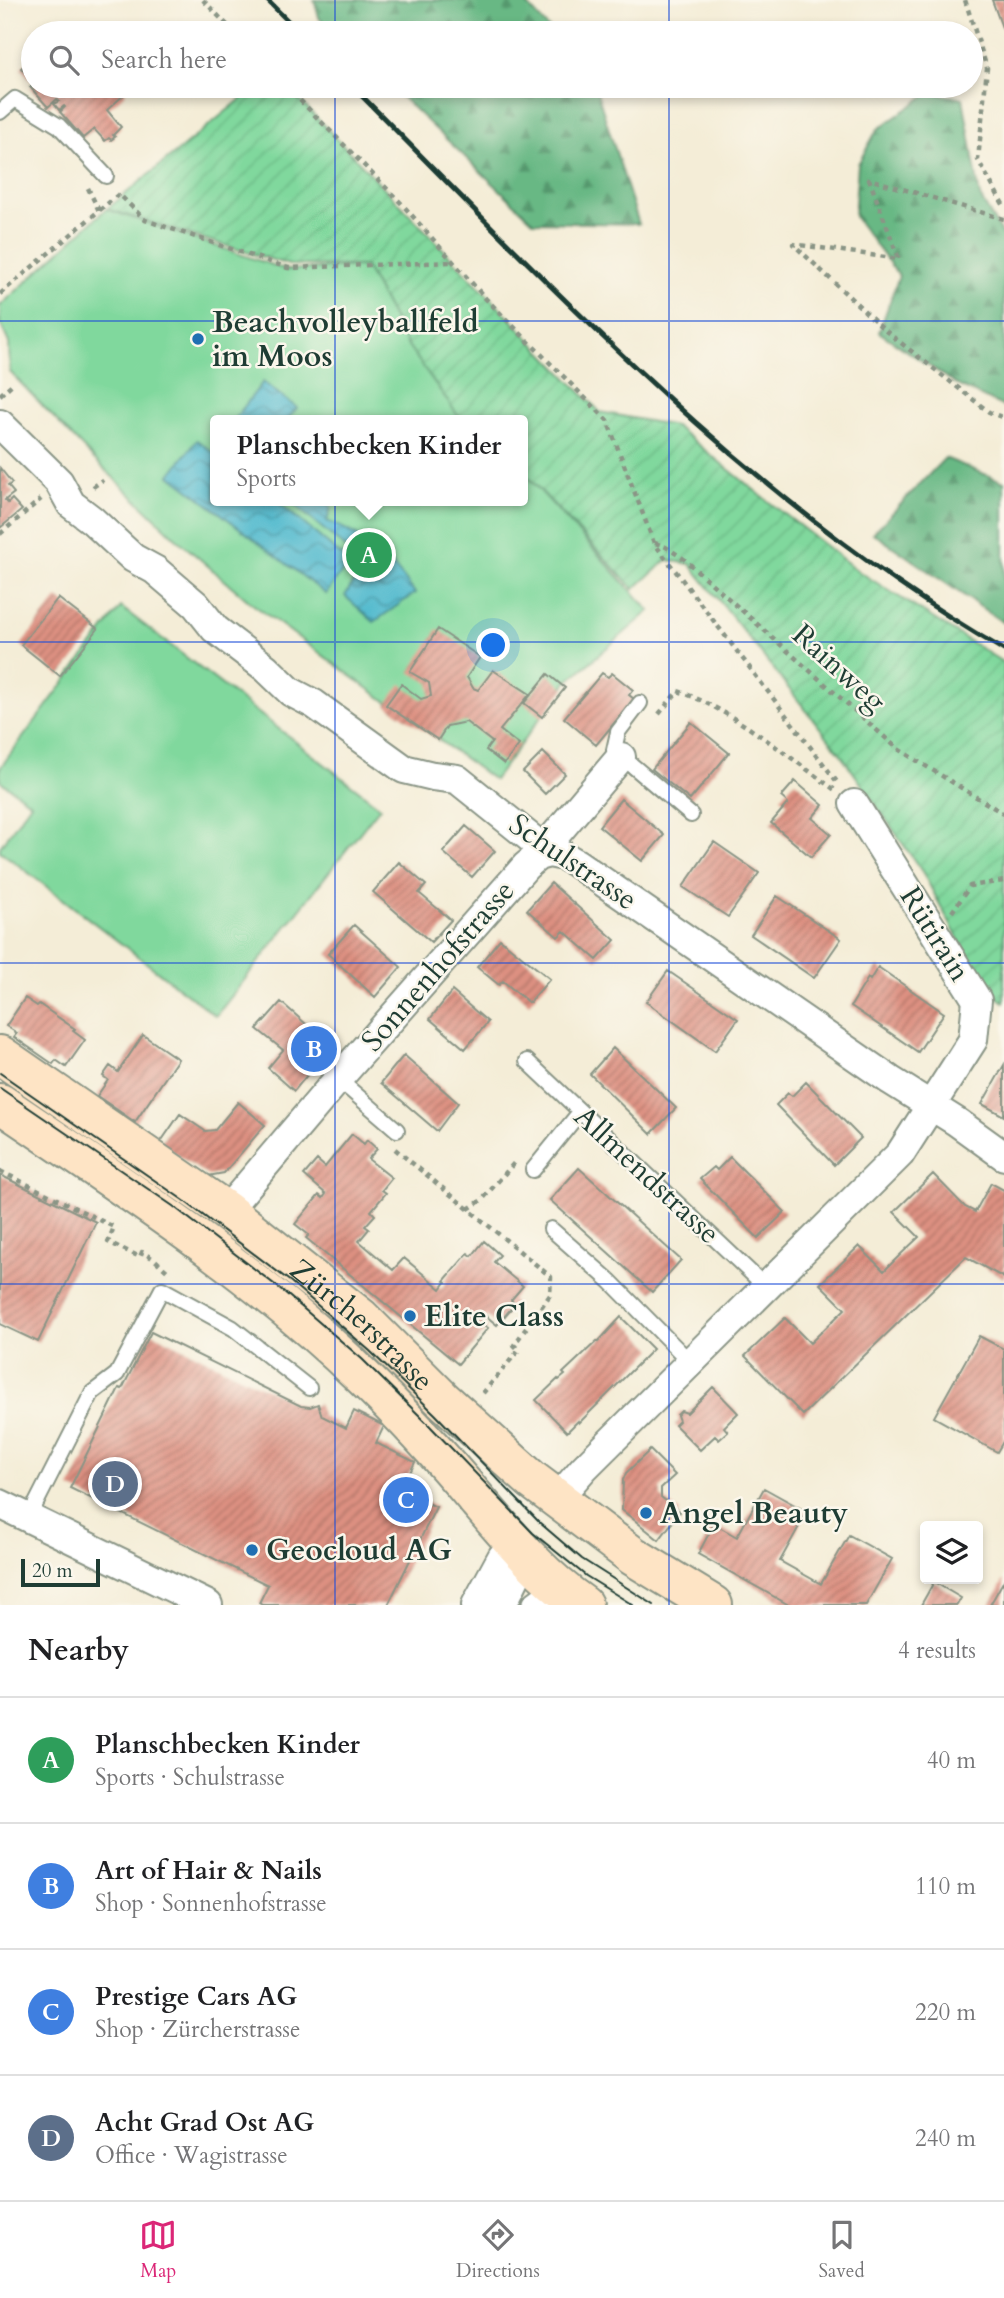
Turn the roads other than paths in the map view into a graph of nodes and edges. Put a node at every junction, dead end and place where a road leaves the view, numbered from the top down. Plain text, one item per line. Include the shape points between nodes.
1 (3, 105) edge
2 (106, 176) dead end
3 (0, 424) edge
4 (640, 704) dead end
5 (621, 757) junction
6 (854, 804) road end
7 (691, 815) dead end
8 (549, 853) junction
9 (0, 1055) edge
10 (527, 1061) dead end
11 (338, 1079) junction
12 (0, 1103) edge
13 (932, 1105) junction
14 (580, 1112) junction
15 (397, 1130) dead end
16 (1004, 1156) edge
17 (533, 1170) dead end
18 (226, 1211) junction
19 (551, 1229) dead end
20 (767, 1288) junction
21 (690, 1362) junction
22 (309, 1388) dead end
23 (556, 1499) junction
24 (0, 1504) edge
25 (29, 1517) junction
26 (521, 1549) junction
27 (560, 1599) edge
28 (208, 1605) edge
29 (476, 1605) edge
30 (502, 1605) edge
31 (713, 1605) edge

1 - 2 lane via 15,99 59,126
3 - 8 street, Schulstrasse via 59,482 71,504 196,605 215,629 291,692 404,769 457,779
4 - 5 lane via 618,732 614,750
5 - 7 lane
5 - 8 street, Sonnenhofstrasse via 552,839
6 - 13 street, Rütirain via 977,1000 973,1040
8 - 11 street, Sonnenhofstrasse via 526,866
8 - 13 street, Schulstrasse via 576,863
9 - 18 main road, Zürcherstrasse
10 - 14 lane, Allmendstrasse
11 - 15 lane
11 - 18 street, Sonnenhofstrasse
12 - 26 main road, Zürcherstrasse via 153,1208 291,1313 416,1430
13 - 16 street, Schulstrasse
13 - 20 street via 900,1154
14 - 17 lane
14 - 20 lane, Allmendstrasse
18 - 23 main road, Zürcherstrasse via 361,1318 499,1453
19 - 21 lane
20 - 21 street
21 - 23 street
22 - 25 lane via 233,1328 162,1289 117,1374 92,1392
23 - 26 main road
23 - 31 main road, Zürcherstrasse via 633,1556
24 - 25 street
25 - 28 street
26 - 27 main road, Zürcherstrasse
26 - 29 street via 502,1557
26 - 30 street via 520,1568

